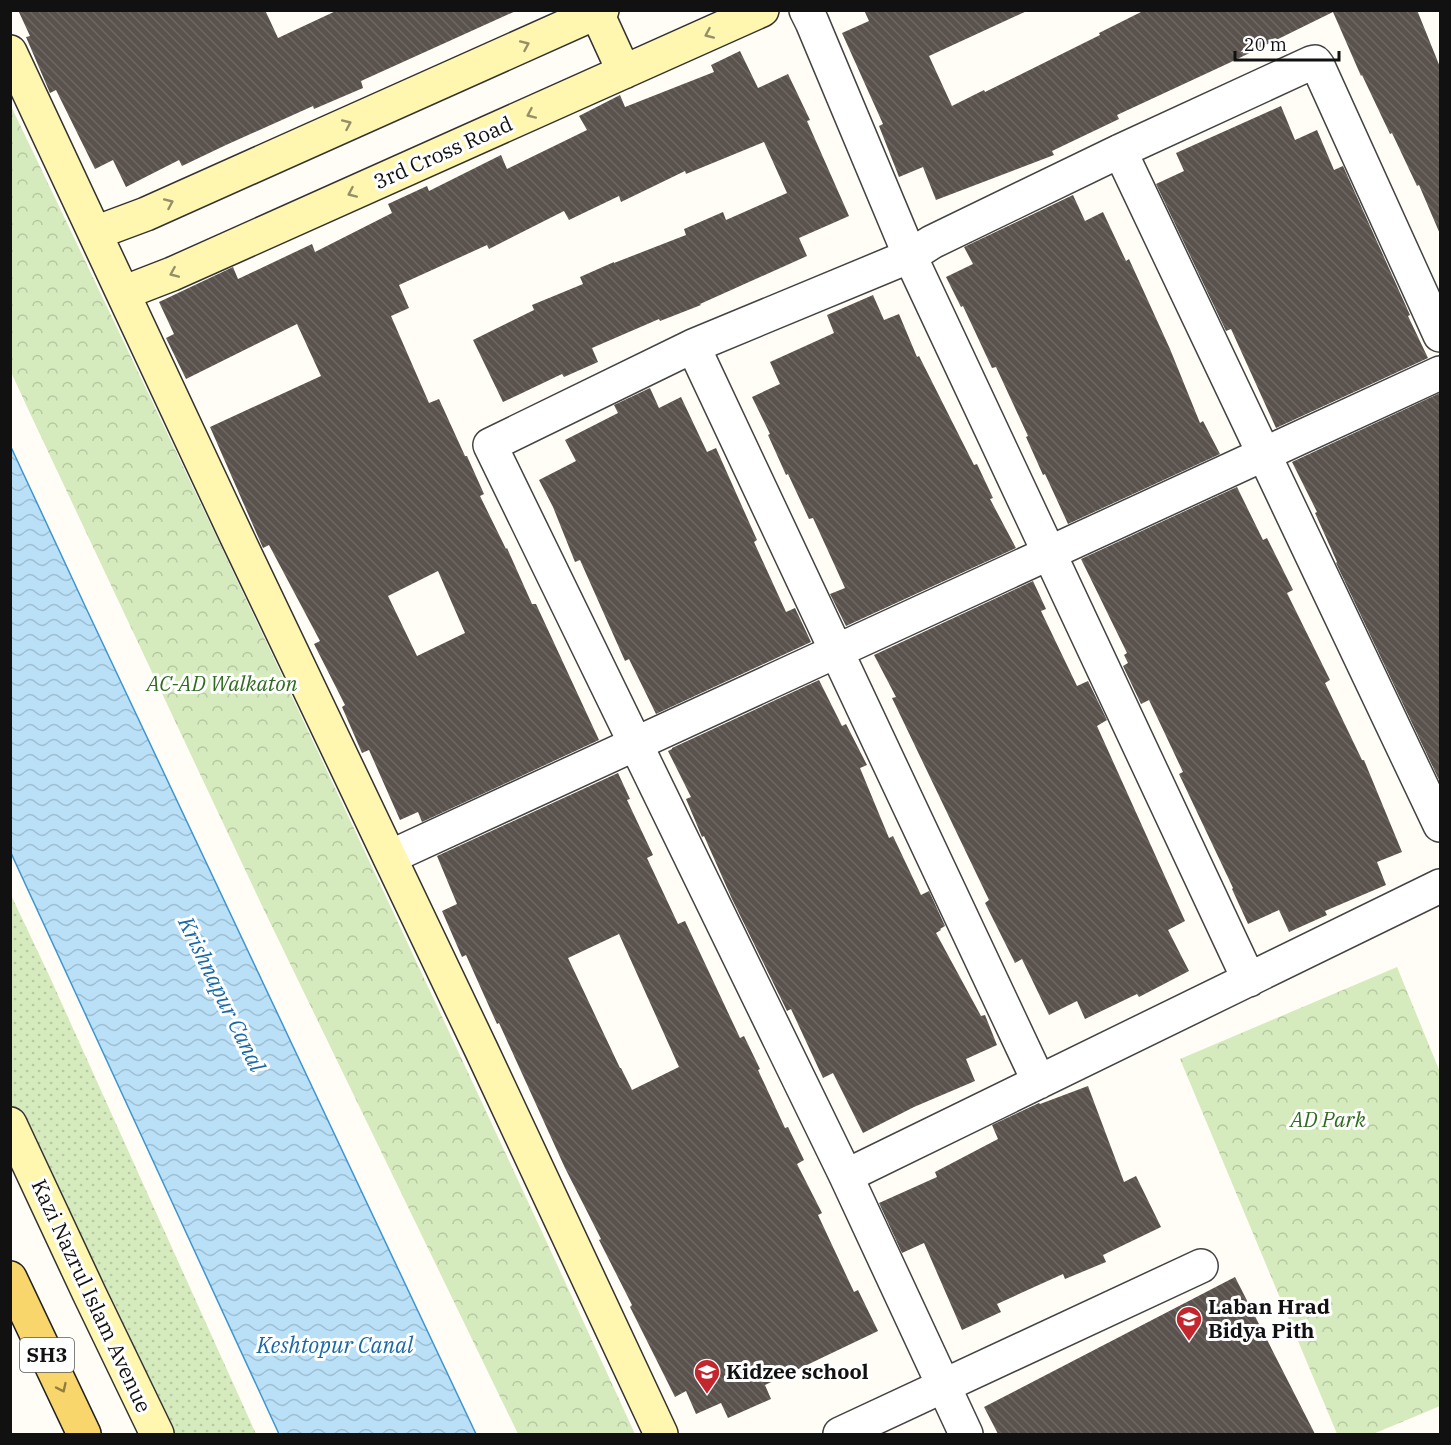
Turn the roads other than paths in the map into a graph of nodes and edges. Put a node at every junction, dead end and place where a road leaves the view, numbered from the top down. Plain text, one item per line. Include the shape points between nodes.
1 (762, 10) edge
2 (806, 10) edge
3 (599, 12) edge
4 (10, 51) edge
5 (624, 72) junction
6 (1120, 151) junction
7 (96, 233) junction
8 (910, 256) junction
9 (123, 293) junction
10 (1440, 335) edge
11 (693, 346) junction
12 (1440, 373) edge
13 (1264, 454) junction
14 (1050, 553) junction
15 (837, 651) junction
16 (636, 744) junction
17 (1440, 825) edge
18 (390, 857) junction
19 (1440, 886) edge
20 (1249, 980) junction
21 (1039, 1082) junction
22 (10, 1124) edge
23 (846, 1176) junction
24 (1201, 1266) dead end
25 (10, 1278) edge
26 (944, 1387) junction
27 (82, 1434) edge
28 (157, 1434) edge
29 (661, 1434) edge
30 (840, 1434) edge
31 (966, 1434) edge

1 -> 5 street, 3rd Cross Road
2 - 8 street
3 - 5 street
7 -> 3 street
4 - 7 street
5 -> 9 street, 3rd Cross Road
6 - 8 street
6 - 10 street via 1315,62
6 - 13 street
7 - 9 street
8 - 11 street
8 - 14 street
9 - 18 street
11 - 15 street
11 - 16 street via 490,445
12 - 13 street
13 - 14 street
13 - 17 street
14 - 15 street
14 - 20 street
15 - 16 street
15 - 21 street
16 - 18 street
16 - 23 street
18 - 29 street
19 - 20 street
20 - 21 street
21 - 23 street
22 - 28 street, Kazi Nazrul Islam Avenue
23 - 26 street
24 - 26 street
25 -> 27 main road, SH3
26 - 30 street
26 - 31 street

